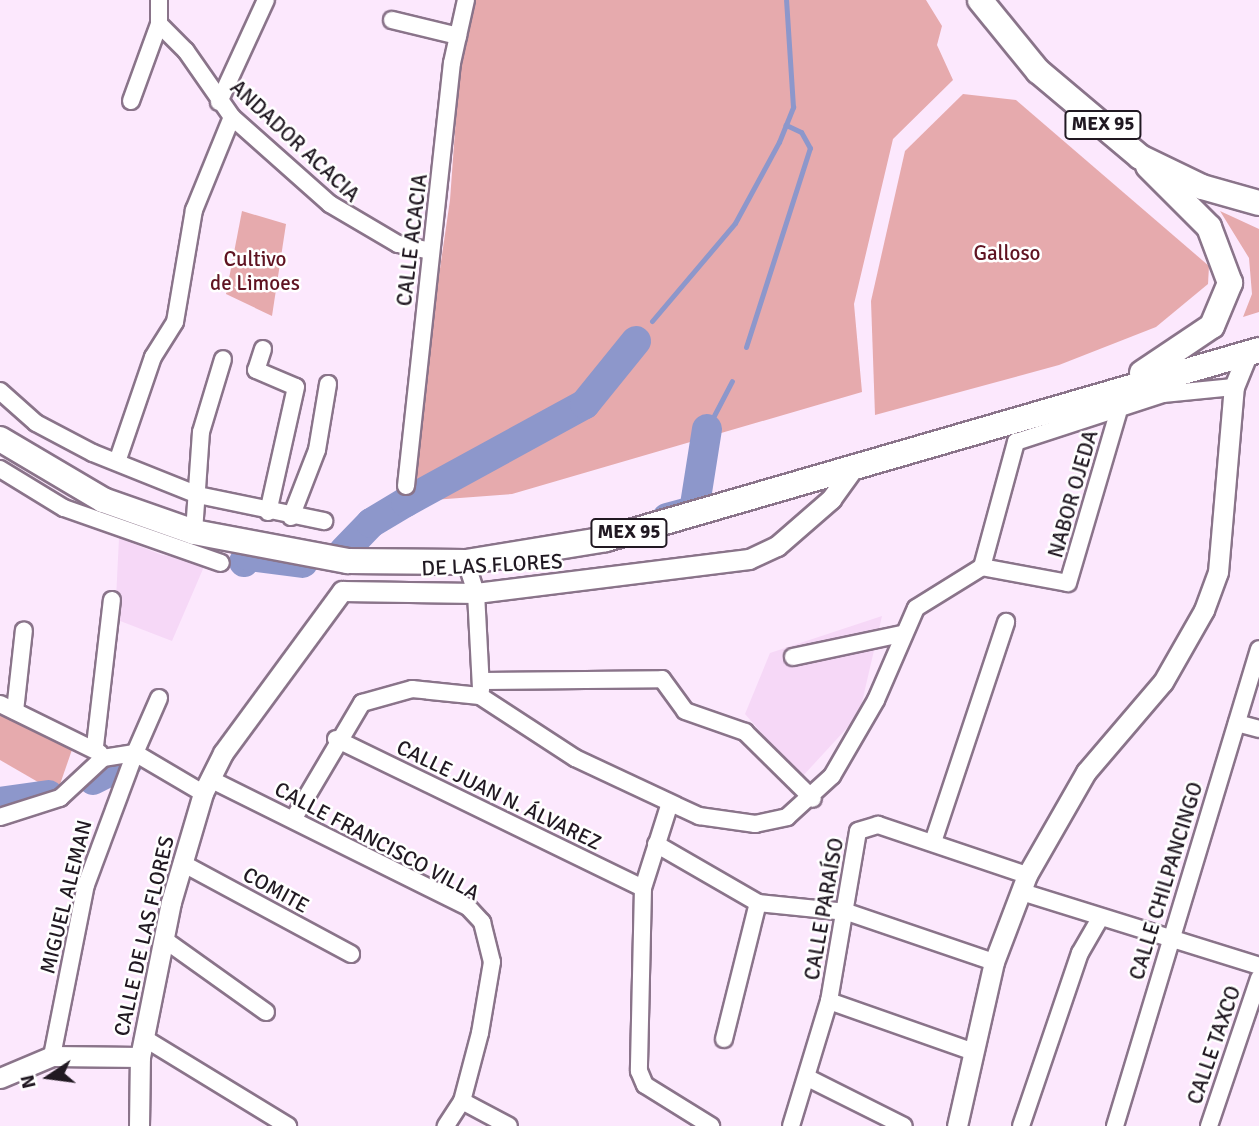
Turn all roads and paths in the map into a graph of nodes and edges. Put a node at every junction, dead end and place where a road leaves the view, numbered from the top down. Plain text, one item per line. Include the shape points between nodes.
1 (159, 0) edge
2 (266, 0) edge
3 (466, 0) edge
4 (980, 0) edge
5 (392, 20) dead end
6 (159, 24) junction
7 (458, 36) junction
8 (131, 101) dead end
9 (219, 102) junction
10 (232, 117) junction
11 (1140, 157) junction
12 (1259, 203) edge
13 (430, 251) junction
14 (263, 349) dead end
15 (1254, 352) edge
16 (223, 359) dead end
17 (328, 384) dead end
18 (1234, 387) junction
19 (1117, 388) junction
20 (0, 391) edge
21 (1118, 413) junction
22 (0, 439) edge
23 (117, 462) junction
24 (857, 463) junction
25 (0, 469) edge
26 (405, 486) dead end
27 (198, 495) junction
28 (268, 512) junction
29 (291, 517) junction
30 (324, 521) dead end
31 (194, 532) junction
32 (466, 562) junction
33 (221, 563) dead end
34 (982, 567) junction
35 (342, 591) joint
36 (476, 593) junction
37 (112, 600) dead end
38 (1006, 622) dead end
39 (24, 630) dead end
40 (901, 634) junction
41 (1259, 649) edge
42 (793, 656) dead end
43 (482, 688) junction
44 (159, 698) dead end
45 (7, 708) edge
46 (1237, 723) junction
47 (1259, 729) edge
48 (336, 740) junction
49 (99, 752) junction
50 (135, 753) junction
51 (207, 786) junction
52 (813, 799) junction
53 (669, 806) junction
54 (0, 817) edge
55 (294, 818) junction
56 (933, 842) junction
57 (656, 844) junction
58 (182, 863) junction
59 (1024, 883) junction
60 (643, 888) junction
61 (758, 903) junction
62 (847, 912) junction
63 (1100, 919) junction
64 (164, 940) junction
65 (1167, 942) junction
66 (351, 954) dead end
67 (994, 962) junction
68 (1259, 966) edge
69 (1259, 978) edge
70 (829, 1001) junction
71 (266, 1013) dead end
72 (724, 1039) dead end
73 (142, 1047) junction
74 (974, 1052) junction
75 (52, 1056) junction
76 (0, 1078) edge
77 (808, 1078) junction
78 (462, 1101) junction
79 (894, 1124) edge
80 (139, 1126) edge
81 (288, 1126) edge
82 (446, 1126) edge
83 (509, 1126) edge
84 (711, 1126) edge
85 (791, 1126) edge
86 (957, 1126) edge
87 (1021, 1126) edge
88 (1115, 1126) edge
89 (1209, 1126) edge

1 - 6 street
2 - 9 street
3 - 7 street, CALLE ACACIA
4 - 11 highway, MEX 95 via 1038,71
5 - 7 street
6 - 8 street
6 - 9 street, ANDADOR ACACIA via 186,51
7 - 13 street, CALLE ACACIA
9 - 10 street, ANDADOR ACACIA
10 - 13 street, ANDADOR ACACIA via 354,223
10 - 23 street via 194,210 175,322 153,358
11 - 12 highway, MEX 95 via 1202,187
11 - 19 highway via 1209,227 1230,283 1212,326
13 - 26 street, CALLE ACACIA
14 - 28 street via 256,370 296,387
15 - 18 street
15 - 19 highway, MEX 95
16 - 27 street via 201,432
17 - 29 street via 317,450
18 - 21 street via 1163,394
18 - 59 street via 1218,572 1204,610 1163,682 1086,772
19 - 24 highway, MEX 95
20 - 23 street via 36,423
21 - 34 street via 1016,442
21 - 34 street, NABOR OJEDA via 1068,583
22 - 31 highway, MEX 95 via 103,500
23 - 27 street
24 - 32 highway, MEX 95 via 606,539
24 - 36 street, DE LAS FLORES via 831,499 777,546 749,559
25 - 33 street via 64,508
27 - 28 street
27 - 31 street
28 - 29 street
29 - 30 street
31 - 32 highway, MEX 95 via 348,561
32 - 36 street
34 - 40 street via 916,608
35 - 36 street, DE LAS FLORES
35 - 51 street, CALLE DE LAS FLORES
36 - 43 street
37 - 49 street
38 - 56 street
39 - 45 street
40 - 42 street
40 - 52 street via 876,700
41 - 46 street, CALLE CHILPANCINGO
43 - 48 street via 384,692 362,703
43 - 52 street via 662,679 685,711 745,732
43 - 53 street via 575,758
44 - 50 street, MIGUEL ALEMAN
45 - 49 street
46 - 47 street
46 - 65 street, CALLE CHILPANCINGO
48 - 55 street
48 - 60 street, CALLE JUAN N. ÁLVAREZ
49 - 50 street
49 - 54 street via 60,798
50 - 51 street, CALLE FRANCISCO VILLA
50 - 75 street, MIGUEL ALEMAN via 86,885
51 - 55 street, CALLE FRANCISCO VILLA
51 - 58 street, CALLE DE LAS FLORES
52 - 53 street via 787,817 755,824 719,823
53 - 57 street
55 - 78 street, CALLE FRANCISCO VILLA via 468,907 482,922 492,962
56 - 59 street, CALLE PARAÍSO
56 - 62 street, CALLE PARAÍSO via 865,824 858,831
57 - 60 street
57 - 61 street
58 - 64 street, CALLE DE LAS FLORES
58 - 66 street, COMITE
59 - 63 street, CALLE PARAÍSO
59 - 67 street
60 - 84 street via 639,1070 645,1086
61 - 62 street
61 - 72 street
62 - 67 street
62 - 70 street, CALLE PARAÍSO
63 - 65 street, CALLE PARAÍSO
63 - 87 street via 1080,953
64 - 71 street
64 - 73 street, CALLE DE LAS FLORES
65 - 68 street, CALLE PARAÍSO
65 - 88 street, CALLE CHILPANCINGO
67 - 74 street
69 - 89 street, CALLE TAXCO
70 - 74 street
70 - 77 street, CALLE PARAÍSO
73 - 75 street
73 - 80 street, CALLE DE LAS FLORES
73 - 81 street
74 - 86 street
75 - 76 street
77 - 79 street
77 - 85 street, CALLE PARAÍSO
78 - 82 street, CALLE FRANCISCO VILLA
78 - 83 street

